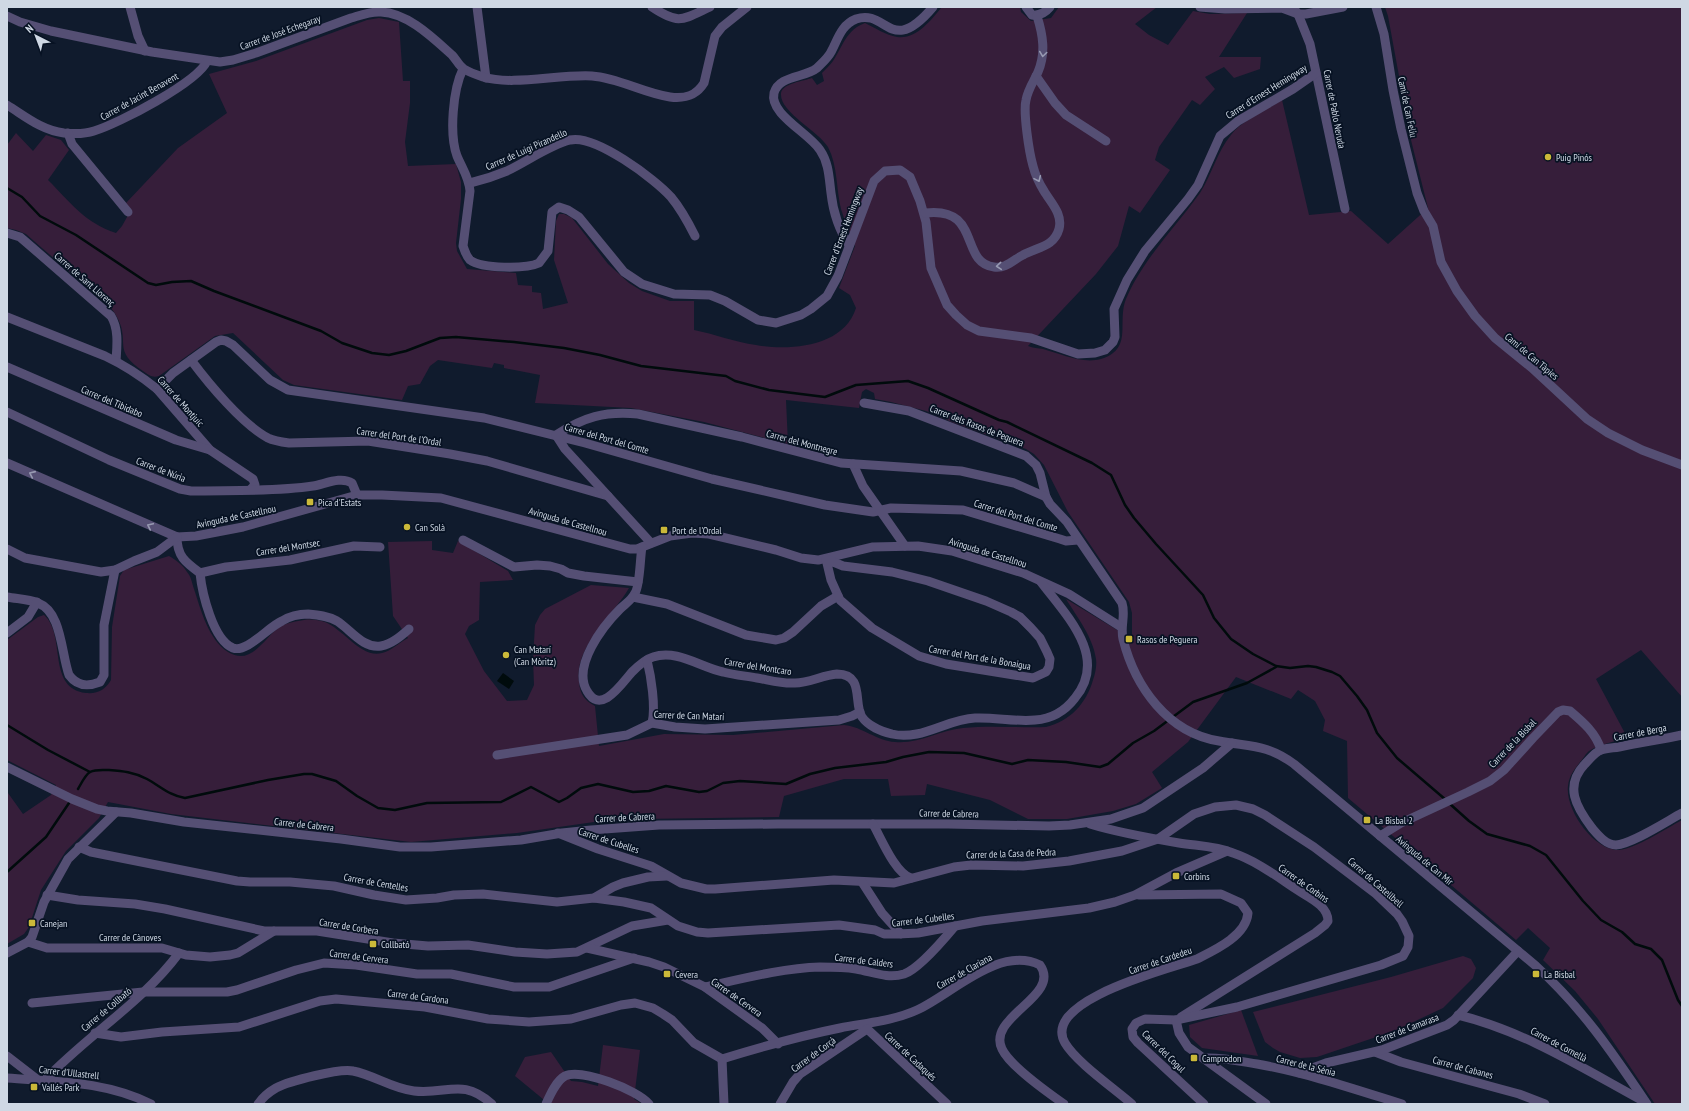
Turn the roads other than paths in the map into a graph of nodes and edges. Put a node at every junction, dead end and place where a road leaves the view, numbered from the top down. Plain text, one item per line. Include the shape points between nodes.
1 (130, 7) edge
2 (477, 7) edge
3 (652, 7) edge
4 (710, 7) edge
5 (747, 7) edge
6 (933, 7) edge
7 (1026, 7) edge
8 (1050, 7) edge
9 (1200, 7) edge
10 (1343, 7) edge
11 (1376, 7) edge
12 (1295, 11) edge
13 (7, 16) edge
14 (1037, 16) junction
15 (145, 50) junction
16 (207, 61) junction
17 (463, 69) junction
18 (1316, 73) junction
19 (1036, 76) junction
20 (486, 78) junction
21 (7, 105) edge
22 (68, 133) junction
23 (1106, 141) dead end
24 (470, 183) junction
25 (1345, 209) dead end
26 (1424, 211) joint
27 (128, 212) dead end
28 (925, 213) junction
29 (7, 233) edge
30 (695, 236) dead end
31 (849, 245) junction
32 (7, 317) edge
33 (191, 360) junction
34 (116, 361) junction
35 (7, 367) edge
36 (157, 389) junction
37 (864, 403) dead end
38 (7, 412) edge
39 (556, 435) junction
40 (210, 450) junction
41 (7, 463) edge
42 (853, 464) junction
43 (1682, 465) edge
44 (251, 489) junction
45 (357, 495) junction
46 (608, 496) junction
47 (1046, 497) junction
48 (882, 510) junction
49 (177, 537) junction
50 (462, 540) dead end
51 (1078, 540) junction
52 (651, 543) junction
53 (905, 546) junction
54 (380, 547) dead end
55 (642, 547) junction
56 (7, 549) edge
57 (826, 559) junction
58 (114, 570) junction
59 (200, 573) junction
60 (1040, 581) junction
61 (638, 582) junction
62 (838, 596) junction
63 (7, 597) edge
64 (633, 597) junction
65 (38, 602) junction
66 (1121, 627) junction
67 (409, 629) dead end
68 (7, 633) edge
69 (647, 660) junction
70 (860, 712) junction
71 (652, 723) junction
72 (1682, 735) edge
73 (1232, 743) junction
74 (1601, 750) junction
75 (496, 755) dead end
76 (7, 767) edge
77 (116, 812) junction
78 (1682, 813) edge
79 (1086, 823) junction
80 (873, 824) junction
81 (558, 833) junction
82 (1380, 836) junction
83 (1158, 839) junction
84 (79, 847) junction
85 (1226, 851) junction
86 (667, 876) junction
87 (912, 878) junction
88 (862, 882) junction
89 (47, 895) junction
90 (1135, 895) junction
91 (594, 898) junction
92 (668, 920) junction
93 (955, 926) junction
94 (274, 931) junction
95 (901, 934) junction
96 (28, 942) junction
97 (587, 948) junction
98 (1518, 951) junction
99 (7, 953) edge
100 (179, 953) junction
101 (634, 958) junction
102 (705, 987) junction
103 (143, 992) junction
104 (32, 1003) dead end
105 (1458, 1016) junction
106 (1176, 1020) junction
107 (864, 1026) junction
108 (95, 1033) junction
109 (778, 1044) junction
110 (1375, 1052) junction
111 (7, 1056) edge
112 (1203, 1058) junction
113 (722, 1059) junction
114 (1299, 1073) junction
115 (7, 1078) edge
116 (41, 1080) junction
117 (1647, 1103) edge
118 (151, 1104) edge
119 (258, 1104) edge
120 (492, 1104) edge
121 (546, 1104) edge
122 (649, 1104) edge
123 (724, 1104) edge
124 (780, 1104) edge
125 (947, 1104) edge
126 (1064, 1104) edge
127 (1132, 1104) edge
128 (1204, 1104) edge
129 (1266, 1104) edge
130 (1402, 1104) edge
131 (1545, 1104) edge

1 - 15 street
2 - 20 street
3 - 4 street via 666,16 681,20
5 - 20 street, Carrer de José Echegaray via 718,32 712,42 704,84 697,93 685,97 664,96 614,80 592,76 504,80
6 - 31 street via 918,23 900,31 888,28 870,18 851,22 840,32 824,62 808,74 781,82 774,94 778,110 813,141 824,155 834,210
7 - 14 street
8 - 14 street
9 - 12 street via 1282,8
10 - 12 street via 1306,14
11 - 26 street, Camí de Can Feliu via 1384,34 1401,129
12 - 18 street, Carrer de Pablo Neruda via 1310,44
13 - 15 street, Carrer de José Echegaray via 38,27
14 -> 19 street via 1044,46
15 - 16 street, Carrer de José Echegaray
16 - 17 street, Carrer de José Echegaray via 220,62 245,57 351,18 380,11 407,21 438,43
16 - 22 street, Carrer de Jacint Benavent via 203,69 186,82 114,123 92,132
17 - 20 street, Carrer de José Echegaray
17 - 24 street via 454,110 454,146
18 - 25 street, Carrer de Pablo Neruda
18 - 28 street, Carrer d'Ernest Hemingway via 1238,121 1220,136 1198,186 1145,251 1126,280 1114,309 1115,337 1109,346 1100,352 1078,354 1031,338 979,331 960,319 947,305 932,268
19 - 23 street via 1066,115
19 -> 28 street via 1028,93 1025,113 1035,173 1058,214 1059,229 1053,240 1010,264 1000,268 991,267 976,257 968,233 955,218 941,212
21 - 22 street, Carrer de Jacint Benavent via 38,125
22 - 27 street via 72,144
24 - 30 street, Carrer de Luigi Pirandello via 507,171 565,142 581,139 623,159 661,188 683,212
24 - 31 street, Carrer d'Ernest Hemingway via 463,246 466,254 474,262 519,267 539,263 548,251 552,212 562,207 579,217 624,272 642,284 674,294 710,295 764,322 776,323 802,315 827,296 838,276
26 - 43 street, Camí de Can Tàpies via 1433,226 1441,262 1448,276 1475,316 1495,338 1528,364 1596,426 1649,454
28 - 31 street, Carrer d'Ernest Hemingway via 907,174 895,169 885,171 874,181
29 - 34 street, Carrer de Sant Llorenç via 20,237 111,316 116,332
32 - 34 street, Carrer de Montjuic
33 - 36 street, Carrer del Port del Comte
33 - 39 street, Carrer del Port del Comte via 216,342 226,341 270,380 288,390 471,416
33 - 46 street, Carrer del Port de l'Ordal via 243,418 267,438 278,442 368,441 450,454 487,461
34 - 36 street, Carrer de Montjuic
35 - 40 street, Carrer del Tibidabo via 176,440
36 - 40 street, Carrer de Montjuic
37 - 47 street, Carrer dels Rasos de Peguera via 908,412 1026,456 1040,473
38 - 44 street, Carrer de Núria via 180,489
39 - 42 street, Carrer del Montnegre via 578,422 600,414 632,414
39 - 46 street via 565,449
39 - 48 street, Carrer del Port del Comte via 794,499 862,511
40 - 44 street, Carrer de Montjuic via 253,478 255,485
49 -> 41 street, Avinguda de Castellnou
42 - 47 street, Carrer del Montnegre via 961,471 1014,483
42 - 48 street via 863,486
44 - 45 street, Carrer de Núria via 312,486 344,480 352,483
45 - 49 street, Avinguda de Castellnou via 243,527
45 - 55 street, Avinguda de Castellnou via 441,498 619,547
46 - 52 street
47 - 51 street, Carrer dels Rasos de Peguera
48 - 51 street, Carrer del Port del Comte via 891,508 971,511 1066,541
48 - 53 street
49 - 58 street via 157,552
49 - 59 street via 177,548 181,557
50 - 61 street via 514,567 550,566 584,576
51 - 66 street, Carrer dels Rasos de Peguera via 1122,603 1124,613
52 - 55 street, Avinguda de Castellnou
52 - 57 street, Avinguda de Castellnou via 670,536 708,534 801,558
53 - 57 street, Avinguda de Castellnou via 872,547
53 - 60 street, Avinguda de Castellnou via 952,551 1023,573
54 - 59 street, Carrer del Montsec via 354,546 290,560 226,567
55 - 61 street, Carrer del Montcaro
56 - 58 street via 25,558 59,565 101,572
57 - 62 street, Carrer del Port de la Bonaigua via 827,569
57 - 62 street, Carrer del Port de la Bonaigua via 843,566 892,572 928,581 1003,608 1020,617 1040,638 1050,659 1049,667 1046,672 1033,678 929,660 872,628
58 - 65 street via 104,625 105,668 100,682 86,685 73,680 66,667 56,621 46,607
59 - 67 street via 203,595 211,618 225,643 232,648 247,647 274,625 298,614 325,616 336,620 361,640 376,646 388,644
60 - 66 street, Avinguda de Castellnou via 1069,594
60 - 70 street via 1077,630 1088,660 1083,685 1077,696 1062,712 1036,720 974,718 924,733 906,735 894,735 872,727
61 - 64 street, Carrer del Montcaro via 637,592
62 - 64 street via 821,606 793,632 776,640 746,635 667,604
63 - 65 street
64 - 69 street, Carrer del Montcaro via 611,619 592,646 585,662 586,689 592,697 603,700 616,691 632,672
65 - 68 street via 28,617
66 - 73 street, Avinguda de Can Mir via 1137,675 1160,710 1173,722 1197,736
69 - 70 street, Carrer del Montcaro via 663,655 678,656 723,672 782,683 805,682 833,675 845,676 853,681 856,688
69 - 71 street via 651,676 654,716
70 - 71 street, Carrer de Can Matarí via 839,720 705,729
71 - 75 street, Carrer de Can Matarí via 627,735
72 - 74 street, Carrer de Berga
73 - 79 street, Carrer de Cabrera via 1204,768 1143,808 1111,819
73 - 82 street, Avinguda de Can Mir via 1256,746 1285,757
74 - 78 street via 1578,772 1573,787 1578,808 1603,839 1616,845 1624,843
74 - 82 street, Carrer de la Bisbal via 1599,742 1588,727 1570,710 1563,710 1552,717 1504,770 1490,781 1401,822
76 - 77 street, Carrer de Cabrera via 84,804
77 - 81 street, Carrer de Cabrera via 410,847 521,840
77 - 84 street
79 - 80 street, Carrer de Cabrera via 1050,826
79 - 83 street, Carrer de Corbins via 1111,831
80 - 81 street, Carrer de Cabrera via 659,825
80 - 87 street via 893,859 907,877
81 - 86 street, Carrer de Cubelles via 647,864
82 - 98 street, Avinguda de Can Mir
83 - 85 street, Carrer de Corbins
83 - 87 street, Carrer de la Casa de Pedra via 1122,852 1069,861 1023,866 954,867
83 - 106 street, Carrer de Castellbell via 1194,814 1206,809 1236,805 1253,809 1265,814 1314,847 1376,894 1402,921 1410,942 1403,956 1382,965 1237,1007
84 - 89 street via 68,859
84 - 91 street, Carrer de Centelles via 91,852 237,881 334,886 406,900 468,894 557,902
85 - 90 street, Carrer de Cubelles
85 - 106 street, Carrer de Corbins via 1254,863 1317,903 1326,912 1328,920 1315,933
86 - 88 street, Carrer de Cubelles via 681,883 706,889 834,880
86 - 91 street, Carrer de Centelles via 623,883
87 - 88 street, Carrer de Cubelles via 894,883
88 - 95 street via 882,913
89 - 94 street, Carrer de Corbera via 135,904
89 - 96 street
90 - 93 street, Carrer de Cubelles via 1089,908
90 - 127 street, Carrer de Cardedeu via 1221,894 1241,903 1248,912 1245,924 1239,932 1206,955 1102,992 1082,1004 1067,1019 1062,1032 1065,1044 1086,1066
91 - 92 street, Carrer de Cubelles via 651,908
92 - 95 street, Carrer de Cubelles via 687,929 708,933 839,925 875,930 884,934
92 - 97 street, Carrer de Corbera via 632,926
93 - 95 street, Carrer de Cubelles
93 - 102 street, Carrer de Calders via 922,962 906,973 888,976 853,968 819,967 794,969
94 - 97 street, Carrer de Corbera via 317,931 393,943 428,946 468,945 521,953 577,952
94 - 100 street, Carrer de Cànoves via 230,955 210,957
96 - 99 street
96 - 100 street, Carrer de Cànoves via 48,948 162,948
97 - 101 street, Carrer de Cervera
98 - 105 street, Carrer de Camarasa
98 - 117 street, Avinguda de Can Mir via 1557,986 1586,1017
100 - 103 street, Carrer de Collbató via 164,973
101 - 102 street, Carrer de Cervera via 664,967
101 - 103 street, Carrer de Cervera via 549,987 514,987 451,974 417,974 324,963 227,992
102 - 109 street, Carrer de Cervera via 762,1028
103 - 104 street, Carrer de Cervera
103 - 108 street, Carrer de Collbató
105 - 110 street, Carrer de Camarasa via 1447,1025 1427,1034
105 - 117 street, Carrer de Cornellà via 1478,1020 1520,1035
106 - 112 street via 1182,1040
106 - 128 street, Carrer del Cogul via 1141,1020 1133,1026 1132,1033 1138,1043
107 - 109 street, Carrer de Clariana via 826,1031
107 - 124 street, Carrer de Corçà via 800,1074
107 - 125 street, Carrer de Cadaqués
107 - 126 street, Carrer de Clariana via 916,1010 996,965 1015,961 1034,962 1043,970 1044,981 1036,994 1005,1025 1001,1033 1001,1048 1009,1059
108 - 113 street, Carrer de Cardona via 121,1037 239,1027 320,1001 336,999 425,1007 488,1019 530,1022 571,1019 635,1003 663,1014 694,1043
108 - 116 street, Carrer de Collbató
109 - 113 street, Carrer de Clariana
110 - 114 street, Carrer de Camarasa via 1326,1063
110 - 131 street, Carrer de Cabanes
111 - 116 street
112 - 114 street, Carrer de la Sénia via 1222,1058
112 - 129 street
113 - 123 street
114 - 130 street, Carrer de la Sénia
115 - 116 street, Carrer d'Ullastrell
116 - 118 street, Carrer d'Ullastrell via 107,1088
119 - 120 street via 268,1093 280,1086 333,1071 348,1070 415,1091 466,1089 480,1094
121 - 122 street via 559,1081 570,1075 586,1076 631,1090 645,1098

